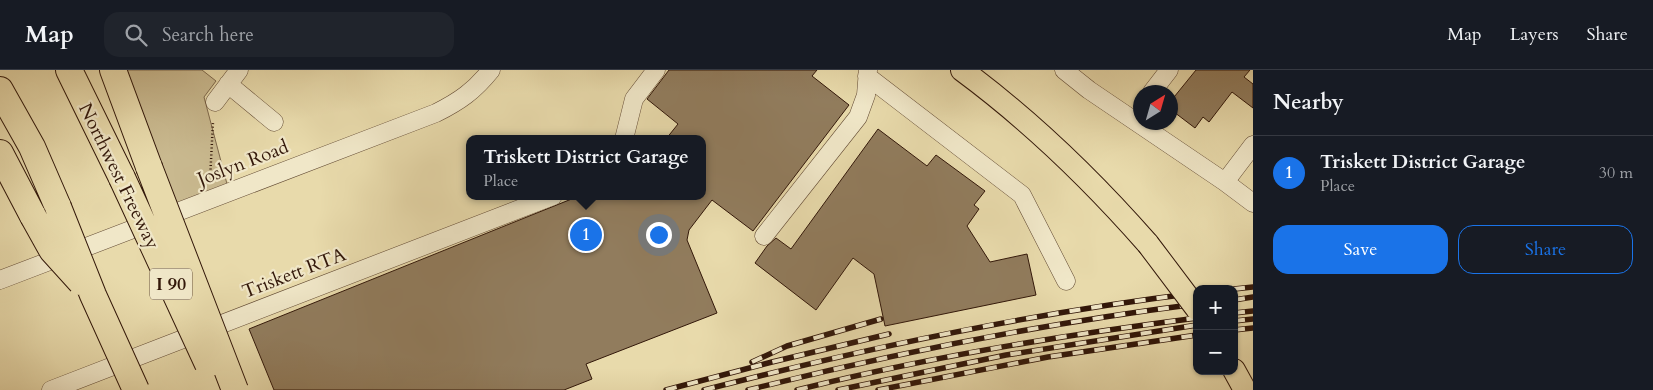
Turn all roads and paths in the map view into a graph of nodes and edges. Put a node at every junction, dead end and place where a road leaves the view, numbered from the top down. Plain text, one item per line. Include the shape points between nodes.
1 (69, 70) edge
2 (113, 70) edge
3 (239, 70) edge
4 (491, 70) edge
5 (656, 70) edge
6 (962, 70) edge
7 (1064, 70) edge
8 (1169, 70) edge
9 (868, 73) edge
10 (228, 84) junction
11 (1157, 85) edge
12 (0, 90) edge
13 (215, 102) dead end
14 (1133, 111) edge
15 (214, 122) dead end
16 (274, 122) dead end
17 (1158, 130) edge
18 (625, 135) edge
19 (1253, 145) edge
20 (0, 153) edge
21 (210, 180) dead end
22 (1225, 182) junction
23 (542, 200) edge
24 (1253, 203) edge
25 (764, 236) dead end
26 (0, 280) edge
27 (1066, 281) dead end
28 (93, 295) junction
29 (1193, 304) edge
30 (51, 390) edge
31 (136, 390) edge
32 (220, 390) edge
33 (235, 390) edge

1 - 32 highway, Northwest Freeway / I 90, bridge
2 - 33 highway, bridge
3 - 10 street
4 - 26 street, Joslyn Road via 459,101 436,113
5 - 18 street via 634,99
6 - 29 main road, bridge via 1044,136 1080,170 1148,244
7 - 14 street
8 - 11 street
9 - 25 street via 866,95 858,117
9 - 27 street via 1022,195
10 - 13 street
10 - 16 street
12 - 28 highway, bridge via 32,147
15 - 21 path
17 - 22 street
19 - 22 street
20 - 28 highway, bridge via 52,250
22 - 24 street
23 - 30 street, Triskett RTA
28 - 31 highway, bridge

